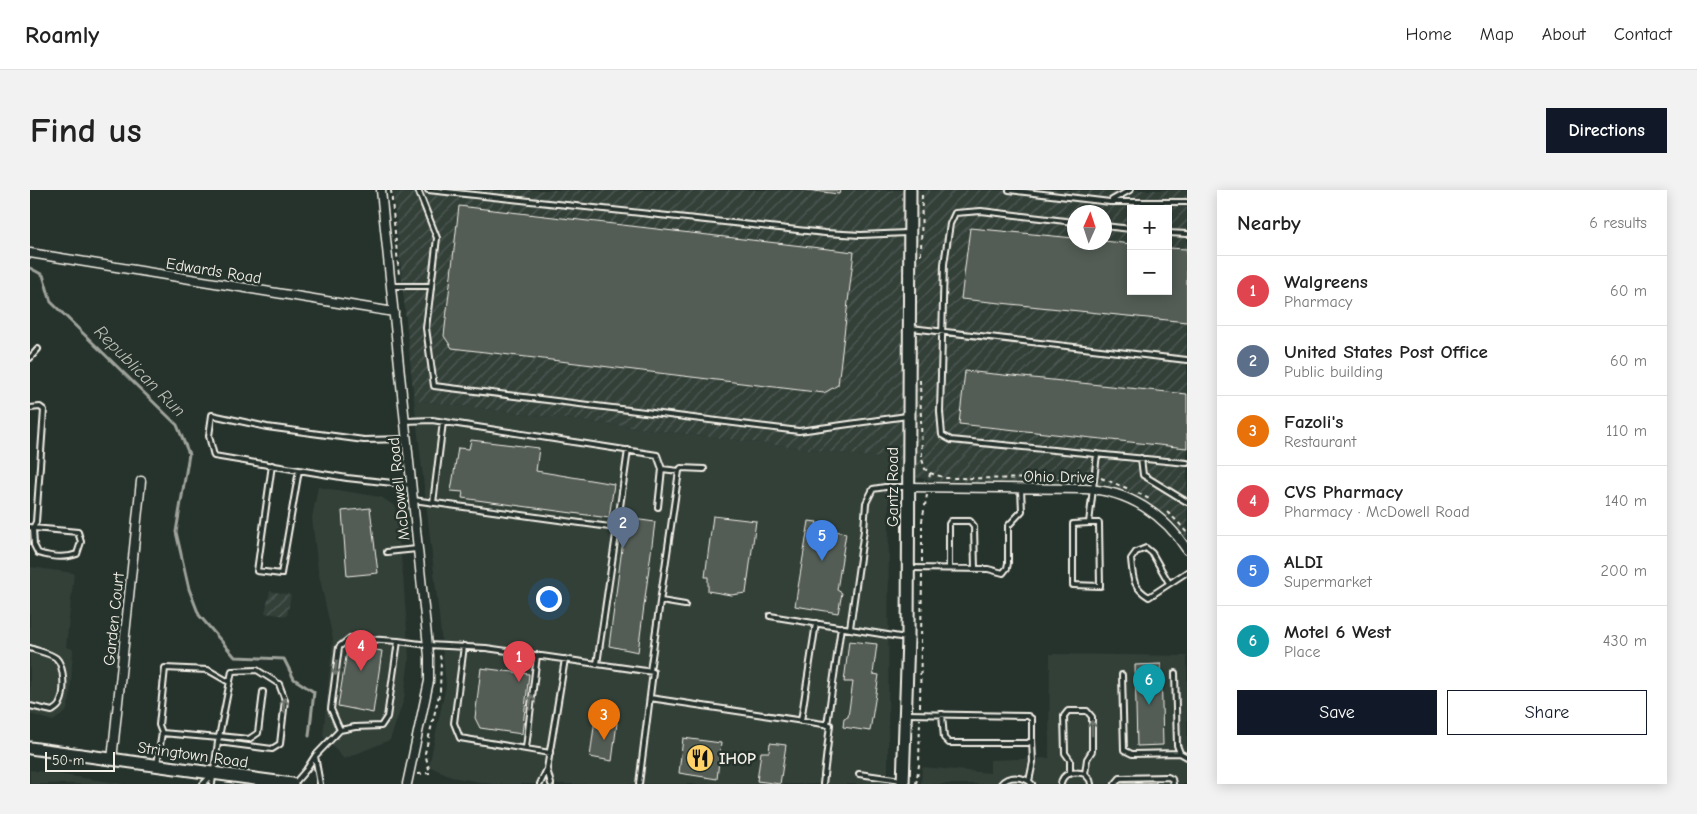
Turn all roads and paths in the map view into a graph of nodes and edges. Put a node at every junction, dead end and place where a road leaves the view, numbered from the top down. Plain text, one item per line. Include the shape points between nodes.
1 (381, 190) edge
2 (418, 190) edge
3 (428, 190) edge
4 (910, 190) edge
5 (1009, 190) edge
6 (1130, 190) edge
7 (1110, 202) junction
8 (1187, 202) edge
9 (1067, 221) edge
10 (1112, 227) edge
11 (1127, 229) edge
12 (910, 233) junction
13 (1172, 233) edge
14 (1187, 234) edge
15 (30, 253) edge
16 (391, 286) junction
17 (431, 286) junction
18 (394, 312) junction
19 (909, 328) junction
20 (941, 333) junction
21 (38, 349) dead end
22 (30, 358) edge
23 (1187, 360) edge
24 (30, 408) edge
25 (908, 416) junction
26 (405, 420) junction
27 (443, 422) junction
28 (407, 439) junction
29 (628, 450) junction
30 (1097, 454) junction
31 (1140, 458) junction
32 (1187, 463) edge
33 (272, 465) junction
34 (662, 469) junction
35 (704, 469) dead end
36 (299, 470) junction
37 (679, 471) junction
38 (141, 481) dead end
39 (412, 486) junction
40 (908, 487) junction
41 (1021, 489) junction
42 (1092, 489) junction
43 (413, 500) junction
44 (1187, 502) edge
45 (433, 503) junction
46 (658, 507) dead end
47 (1089, 522) junction
48 (31, 528) edge
49 (617, 528) junction
50 (418, 549) junction
51 (1187, 550) edge
52 (387, 552) dead end
53 (908, 568) junction
54 (949, 568) junction
55 (974, 569) junction
56 (1187, 572) edge
57 (1170, 583) junction
58 (661, 601) junction
59 (685, 605) dead end
60 (770, 616) dead end
61 (816, 623) junction
62 (841, 627) junction
63 (850, 628) junction
64 (908, 638) junction
65 (398, 641) junction
66 (428, 645) junction
67 (464, 646) junction
68 (30, 648) edge
69 (537, 655) junction
70 (565, 659) junction
71 (597, 664) junction
72 (650, 671) junction
73 (1175, 673) dead end
74 (1122, 675) dead end
75 (229, 682) junction
76 (263, 692) dead end
77 (650, 698) junction
78 (30, 706) edge
79 (905, 714) junction
80 (942, 714) junction
81 (801, 721) junction
82 (827, 725) junction
83 (340, 730) junction
84 (162, 733) junction
85 (219, 738) junction
86 (1032, 740) junction
87 (30, 748) edge
88 (526, 748) junction
89 (550, 753) junction
90 (1180, 753) junction
91 (315, 756) junction
92 (1187, 757) edge
93 (112, 760) junction
94 (157, 765) junction
95 (547, 769) junction
96 (859, 774) dead end
97 (1070, 774) junction
98 (1085, 774) junction
99 (213, 779) edge
100 (903, 782) edge
101 (1030, 783) edge
102 (203, 784) edge
103 (293, 784) edge
104 (320, 784) edge
105 (407, 784) edge
106 (540, 784) edge
107 (551, 784) edge
108 (639, 784) edge
109 (823, 784) edge
110 (1001, 784) edge
111 (1061, 784) edge
112 (1090, 784) edge
113 (1115, 784) edge
114 (1173, 784) edge

1 - 16 street, McDowell Road
2 - 17 lane via 437,238
3 - 12 lane via 824,234
4 - 12 main road, Gantz Road
5 - 7 lane
6 - 7 lane
7 - 8 lane
9 - 20 lane via 981,211 955,212 944,264
10 - 11 lane
12 - 19 main road, Gantz Road
13 - 14 lane
15 - 18 street, Edwards Road
16 - 17 lane
16 - 18 street, McDowell Road
17 - 25 lane via 426,328 434,386 799,431
18 - 26 street, McDowell Road
19 - 20 lane
19 - 25 main road, Gantz Road
20 - 23 lane
20 - 30 lane via 942,435 951,440
21 - 22 lane
24 - 48 lane via 44,410 36,522
25 - 40 main road, Gantz Road
26 - 27 lane
26 - 28 street, McDowell Road
27 - 29 lane
27 - 45 lane
28 - 33 lane via 364,440 267,427 212,415 209,436 214,456
28 - 39 street, McDowell Road
29 - 34 lane via 658,455
29 - 49 lane
30 - 31 lane
30 - 42 lane
31 - 32 lane
31 - 44 lane via 1143,475
33 - 36 lane
33 - 36 lane via 257,571 281,574
34 - 37 lane
34 - 46 lane
35 - 37 lane via 681,468
36 - 39 lane
37 - 58 lane
38 - 93 street, Garden Court
39 - 43 street, McDowell Road
40 - 41 street, Ohio Drive
40 - 53 main road, Gantz Road
40 - 63 lane via 873,489 866,503
41 - 42 street, Ohio Drive
41 - 55 lane via 1022,511 1008,526 1007,568 1003,573
42 - 47 lane
42 - 51 street, Ohio Drive via 1122,496 1155,514
43 - 45 lane
43 - 50 street, McDowell Road
45 - 49 lane
47 - 47 lane via 1073,524 1073,585 1100,586 1100,523
48 - 48 lane via 38,553 52,557 77,554 81,542 78,532
49 - 71 lane
50 - 52 lane
50 - 66 street, McDowell Road
53 - 54 lane
53 - 64 main road, Gantz Road
54 - 55 lane
54 - 55 lane via 949,524 951,521 970,521 974,526
56 - 57 lane
57 - 57 lane via 1149,597 1140,591 1134,583 1131,559 1136,552 1146,548 1152,553
58 - 59 lane
58 - 72 lane
60 - 61 lane
61 - 62 lane
61 - 81 lane
62 - 63 lane
62 - 82 lane
63 - 64 lane
64 - 79 main road, Gantz Road
65 - 66 lane
65 - 83 lane via 387,717 381,726
65 -> 83 lane via 350,638 339,647 331,709
66 - 67 lane
66 - 105 street, McDowell Road via 429,681
67 - 69 lane
67 - 88 lane via 454,723 460,738
68 - 78 lane via 56,658 63,677 59,706 52,711
69 - 70 lane
88 -> 69 lane
70 - 71 lane
70 - 89 lane
71 - 72 lane
72 - 77 lane via 653,672
73 - 90 lane
74 - 90 lane via 1124,750 1132,754
75 - 84 lane via 208,670 165,668 159,725
75 - 85 lane
85 -> 75 lane via 272,749 280,744 285,700 279,684 257,670 232,671
76 - 85 lane via 258,733 249,739
77 - 81 lane
77 - 108 lane
79 - 80 lane
79 - 100 main road, Gantz Road
80 - 86 lane via 1031,716
80 - 86 lane via 944,738 949,743 1028,743
81 - 82 lane
82 - 109 lane via 830,725
83 - 91 lane
84 - 85 lane
84 - 94 lane
85 - 99 lane
86 - 101 lane
87 - 93 main road, Stringtown Road
88 - 89 lane
89 - 95 lane
90 - 92 lane
91 - 103 lane
91 - 104 lane
93 - 94 main road, Stringtown Road
94 - 99 main road, Stringtown Road
95 - 106 lane
95 - 107 lane
96 - 100 lane
97 - 98 lane
98 -> 97 lane via 1092,751 1092,716 1087,712 1068,711 1064,716 1065,753 1069,757
97 - 111 lane via 1066,774
98 - 112 lane
99 - 102 lane
99 - 103 main road, Stringtown Road
101 - 110 lane via 1024,778 1013,778
113 - 114 lane via 1120,778 1168,777

